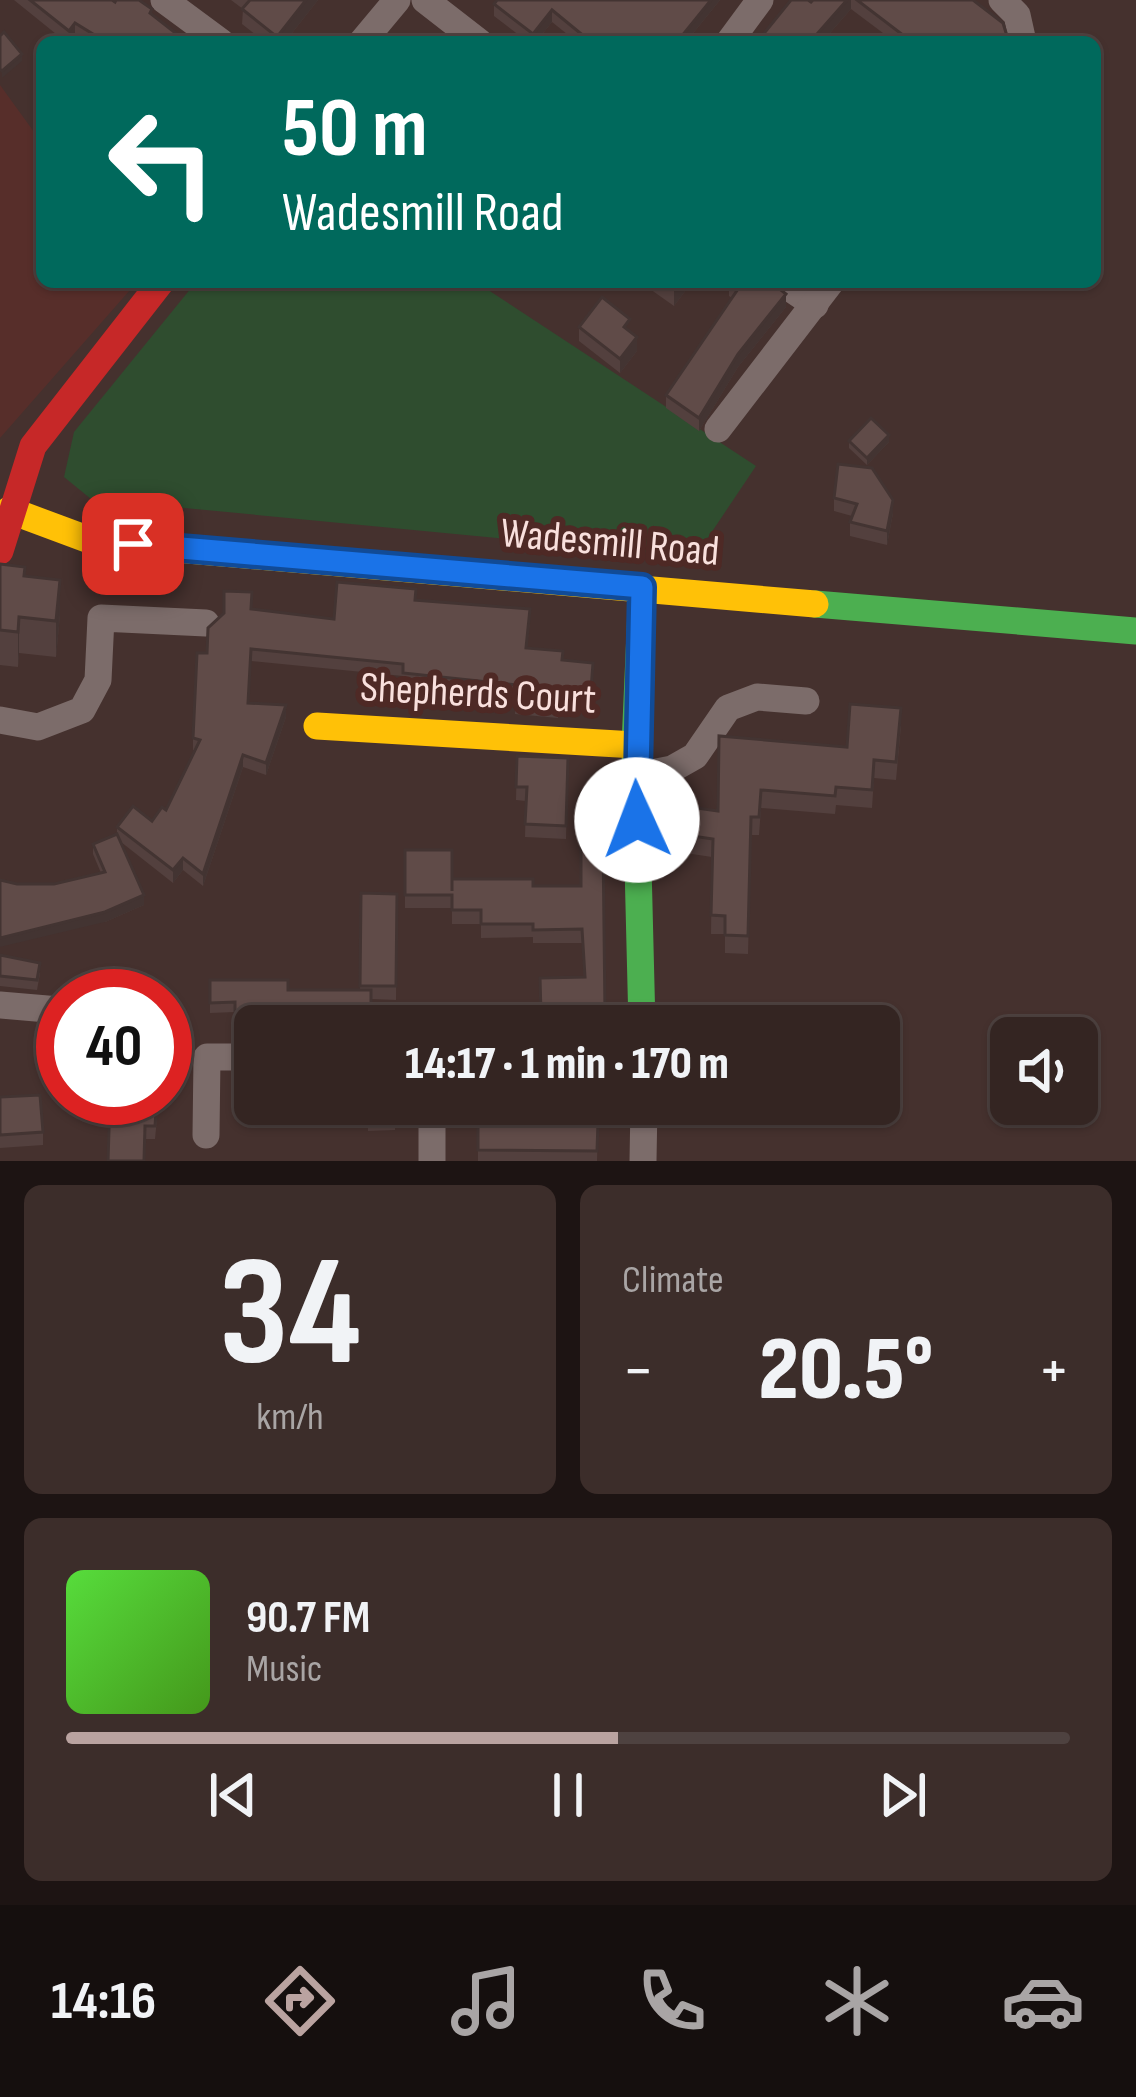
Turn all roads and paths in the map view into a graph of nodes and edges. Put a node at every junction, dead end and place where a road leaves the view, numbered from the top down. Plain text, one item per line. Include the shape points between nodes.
1 (164, 0) edge
2 (397, 0) edge
3 (425, 0) edge
4 (760, 0) edge
5 (1003, 0) edge
6 (213, 36) edge
7 (367, 36) edge
8 (471, 36) edge
9 (733, 36) edge
10 (1022, 36) edge
11 (156, 288) edge
12 (823, 294) edge
13 (758, 425) dead end
14 (4, 512) edge
15 (0, 551) edge
16 (642, 587) junction
17 (206, 623) edge
18 (1136, 631) edge
19 (806, 701) dead end
20 (0, 720) edge
21 (317, 726) dead end
22 (635, 745) junction
23 (636, 776) junction
24 (0, 1005) edge
25 (641, 1005) edge
26 (36, 1008) edge
27 (234, 1057) edge
28 (432, 1125) edge
29 (644, 1125) edge
30 (206, 1135) dead end
31 (431, 1161) edge
32 (644, 1161) edge

1 - 6 street
2 - 7 street
3 - 8 street
4 - 9 street
5 - 10 street
11 - 14 main road via 33,446
12 - 13 street via 727,418
14 - 15 main road
14 - 16 main road, Wadesmill Road via 94,542
16 - 18 main road, Wadesmill Road
16 - 22 main road
17 - 20 street via 101,618 98,680 82,710 38,727
19 - 23 street via 757,698 728,708 695,756
21 - 22 main road, Shepherds Court
22 - 23 main road
23 - 25 main road
24 - 26 street
27 - 30 street via 207,1057
28 - 31 street
29 - 32 street

